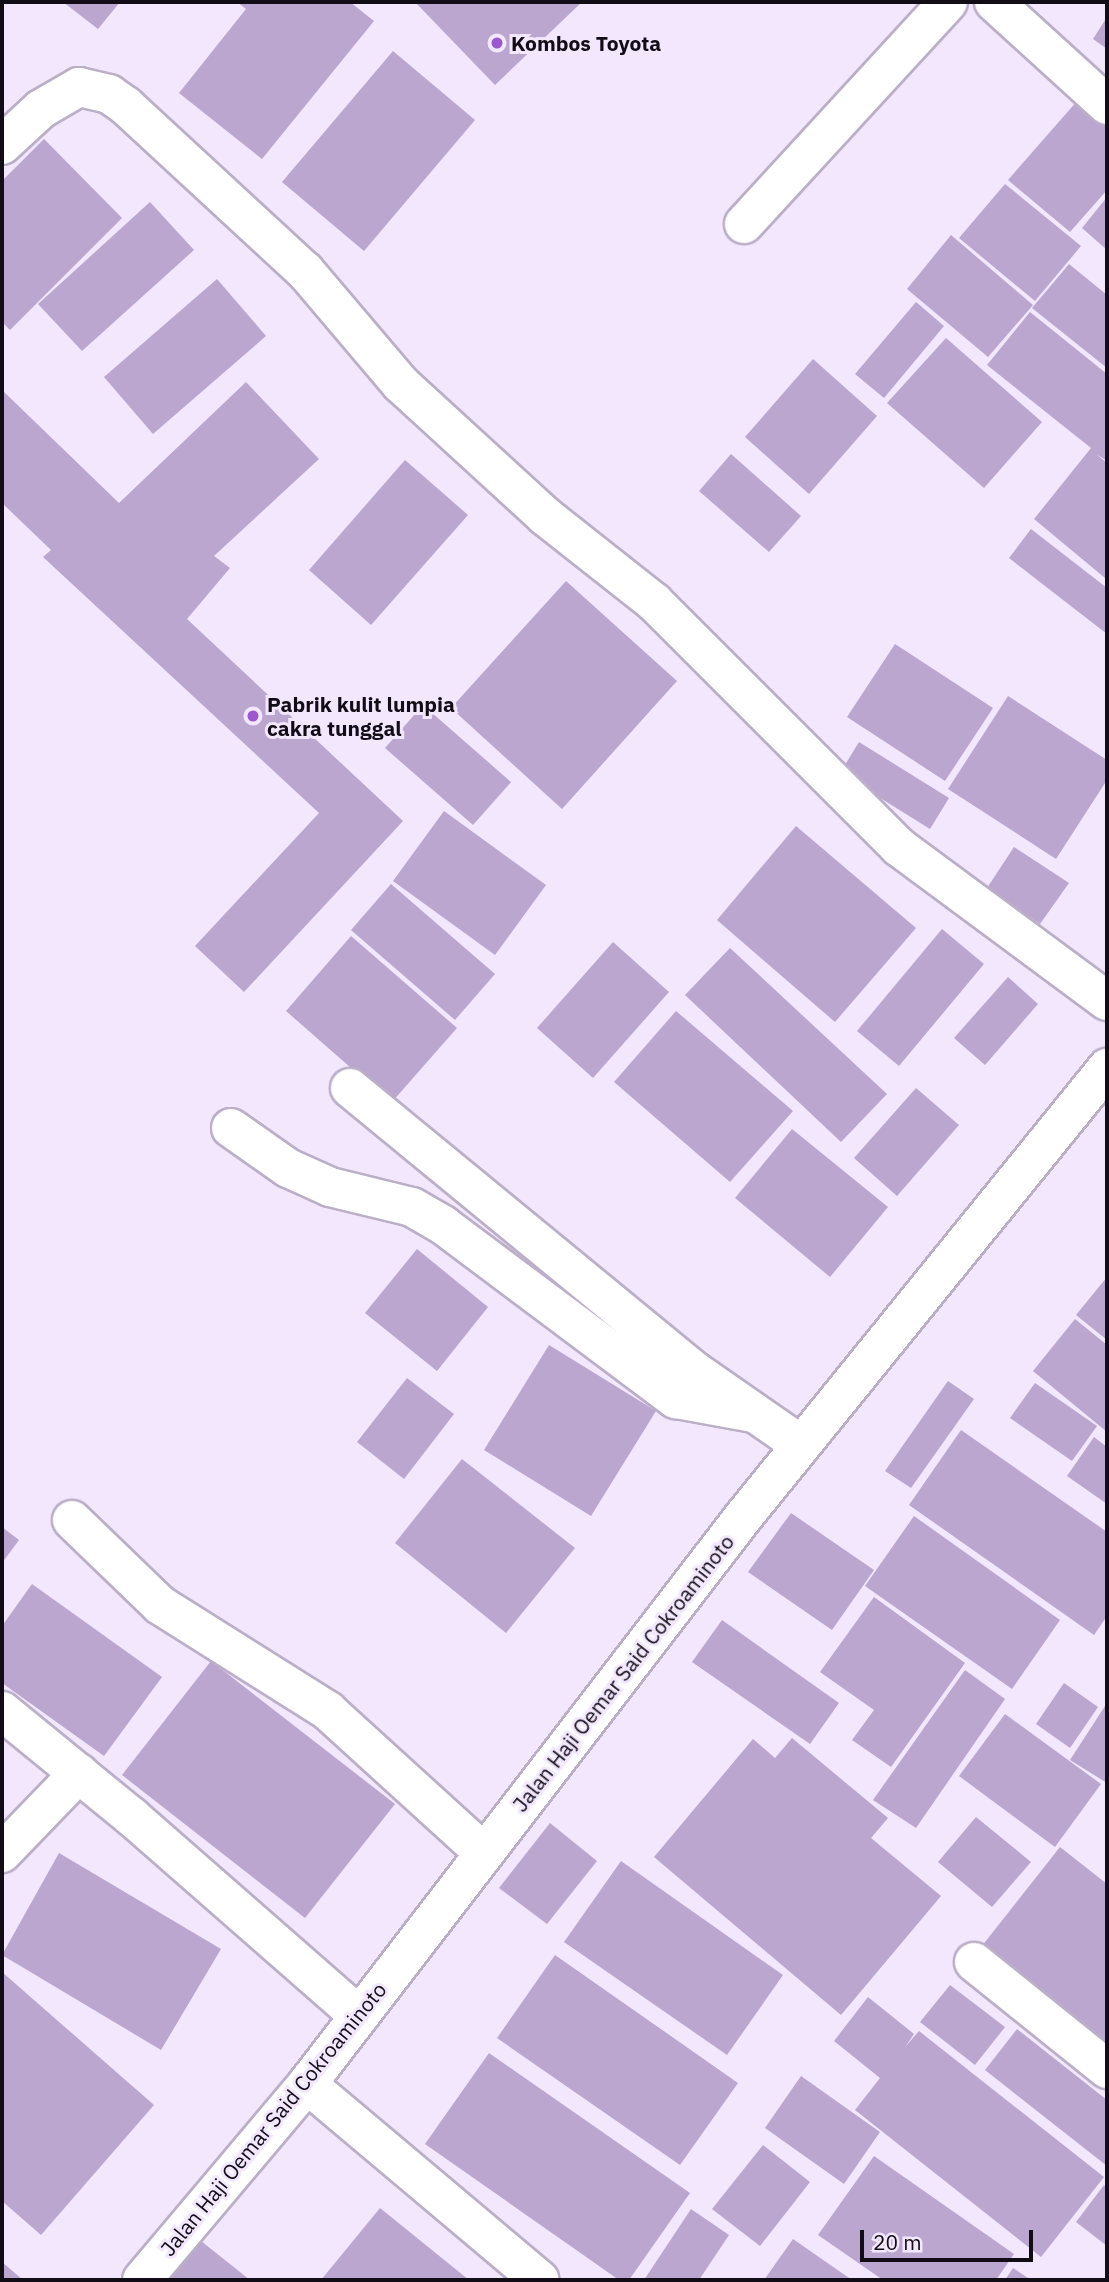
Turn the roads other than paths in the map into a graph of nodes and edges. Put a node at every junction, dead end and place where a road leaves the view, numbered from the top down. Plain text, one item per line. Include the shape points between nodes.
1 (948, 2) edge
2 (994, 2) edge
3 (1107, 105) edge
4 (2, 145) edge
5 (744, 224) dead end
6 (1107, 1001) edge
7 (1107, 1068) edge
8 (350, 1087) dead end
9 (231, 1128) dead end
10 (753, 1413) junction
11 (801, 1445) junction
12 (72, 1520) dead end
13 (2, 1712) edge
14 (79, 1773) junction
15 (2, 1853) edge
16 (484, 1853) junction
17 (974, 1962) dead end
18 (359, 2016) junction
19 (1107, 2069) edge
20 (307, 2084) junction
21 (142, 2280) edge
22 (540, 2280) edge

1 - 5 street
2 - 3 street
4 - 6 street via 41,109 79,87 109,94 126,106 305,271 401,384 545,516 654,603 899,846
7 - 11 street, Jalan Haji Oemar Said Cokroaminoto
8 - 10 street via 525,1235
9 - 10 street via 288,1168 330,1187 412,1207 443,1225 676,1399
10 - 11 street
11 - 16 street, Jalan Haji Oemar Said Cokroaminoto
12 - 16 street via 160,1605 328,1710
13 - 14 street
14 - 15 street
14 - 18 street
16 - 18 street, Jalan Haji Oemar Said Cokroaminoto
17 - 19 street
18 - 20 street, Jalan Haji Oemar Said Cokroaminoto
20 - 21 street, Jalan Haji Oemar Said Cokroaminoto
20 - 22 street

